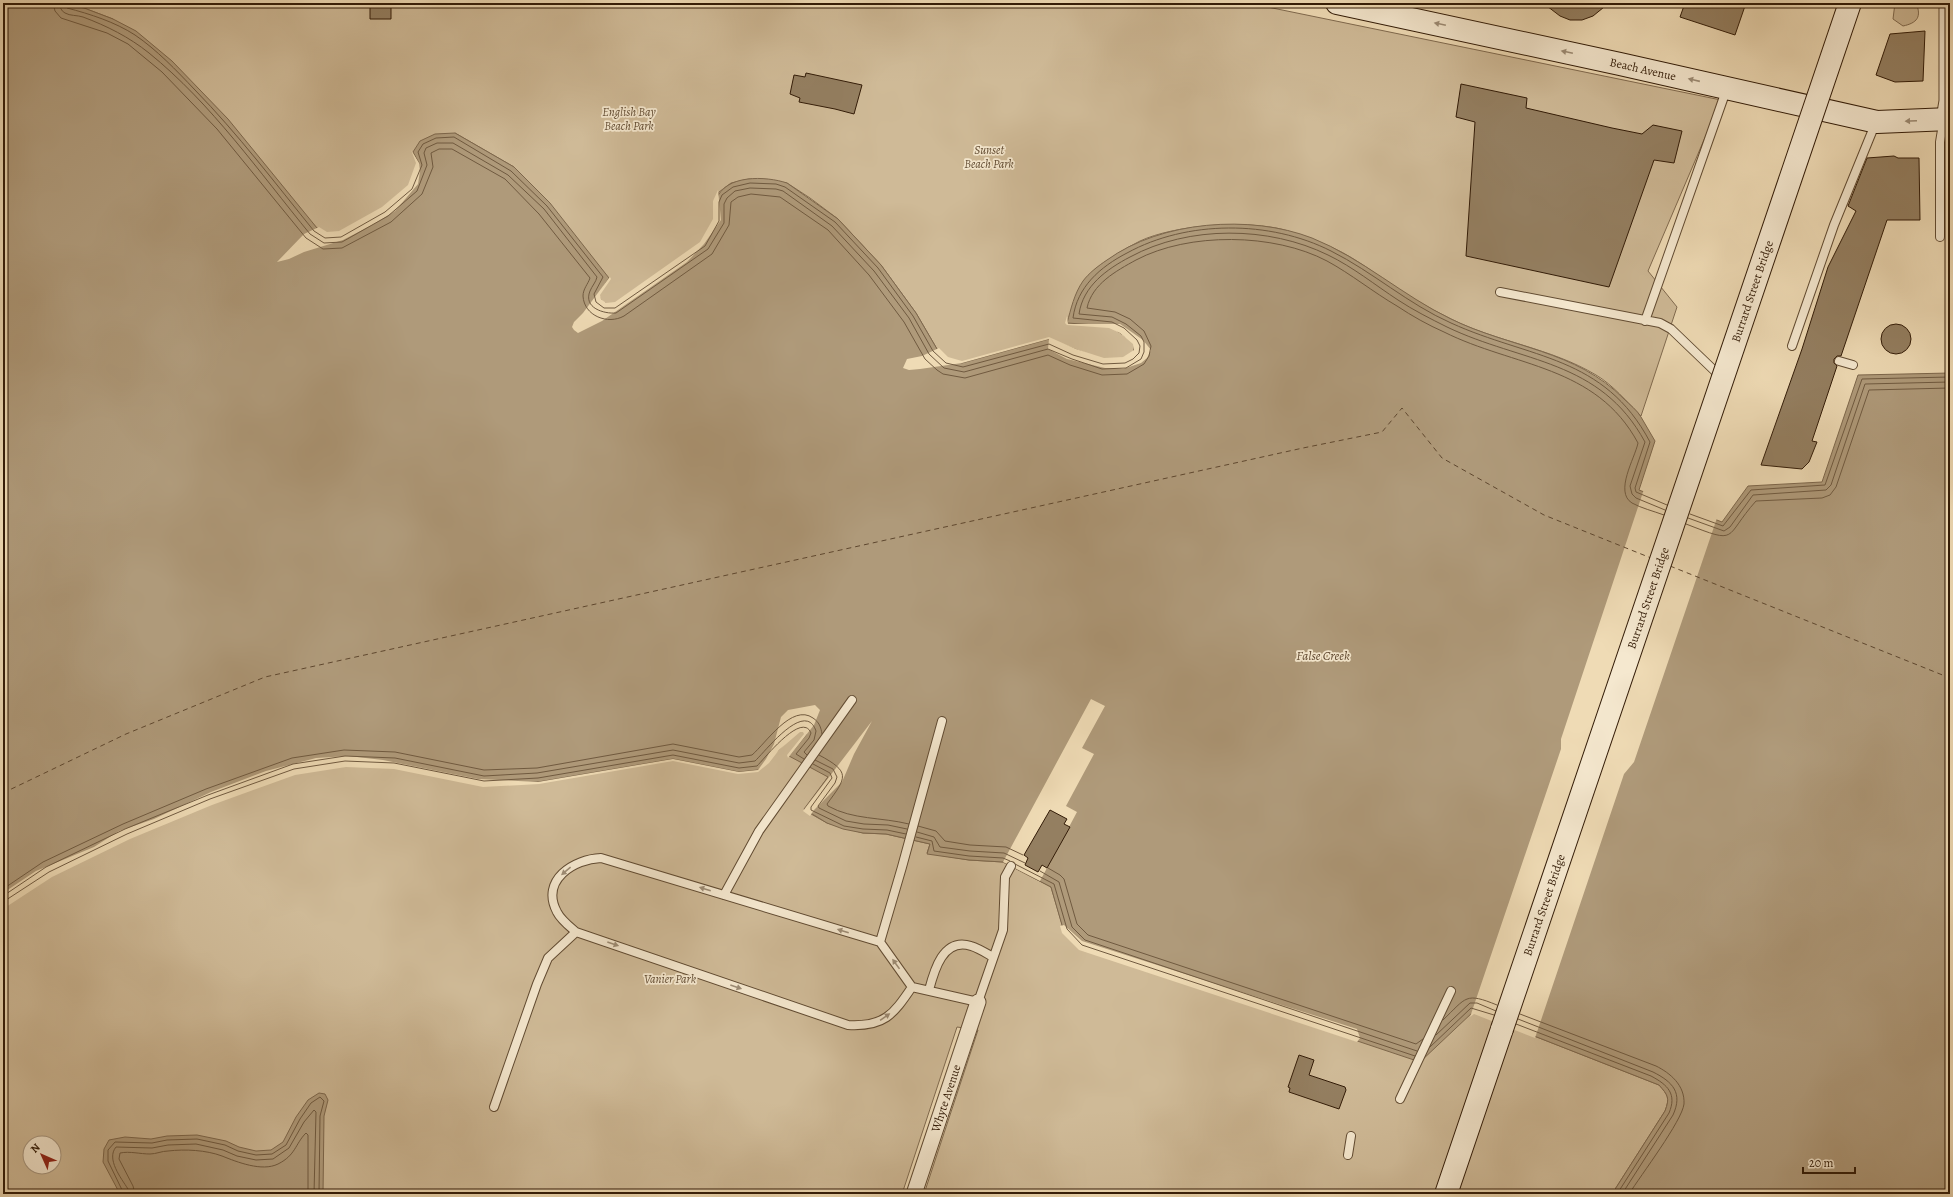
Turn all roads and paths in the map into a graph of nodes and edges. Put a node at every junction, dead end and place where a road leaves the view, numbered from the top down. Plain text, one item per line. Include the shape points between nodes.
1 (1337, 3) edge
2 (1850, 3) edge
3 (1948, 5) edge
4 (1399, 9) edge
5 (1727, 88) junction
6 (1877, 122) junction
7 (1946, 123) edge
8 (1940, 237) dead end
9 (1500, 292) dead end
10 (1645, 321) junction
11 (1792, 346) dead end
12 (1839, 361) dead end
13 (1853, 365) dead end
14 (1685, 477) dead end
15 (852, 700) dead end
16 (942, 721) dead end
17 (1011, 866) dead end
18 (724, 895) junction
19 (576, 932) junction
20 (880, 942) junction
21 (993, 957) junction
22 (912, 987) junction
23 (929, 990) junction
24 (1451, 991) dead end
25 (978, 1002) junction
26 (1400, 1099) dead end
27 (494, 1107) dead end
28 (1351, 1136) dead end
29 (1348, 1155) dead end
30 (914, 1194) edge
31 (1446, 1194) edge

1 - 4 main road, Beach Avenue
2 - 31 main road, Burrard Street Bridge, bridge
3 - 7 street
5 -> 4 main road, Beach Avenue
5 - 6 main road, Beach Avenue
5 - 10 lane
7 -> 6 main road, Beach Avenue
6 - 11 lane via 1834,226
7 - 8 lane via 1940,142
9 - 10 lane
10 - 14 lane via 1660,323 1671,330 1722,376
12 - 13 lane
15 - 18 lane via 759,831
16 - 20 lane
17 - 21 lane via 1005,877 1003,930
18 -> 19 lane via 601,858 587,859 563,872 554,884 553,898 556,911
20 -> 18 lane
19 -> 22 lane via 848,1025 867,1026 884,1020 900,1005
19 - 27 lane via 548,958
22 -> 20 lane
21 - 23 lane via 970,945 954,946 936,965
21 - 25 lane
22 - 23 lane
23 - 25 lane
24 - 26 lane
25 - 30 street, Whyte Avenue
28 - 29 lane

